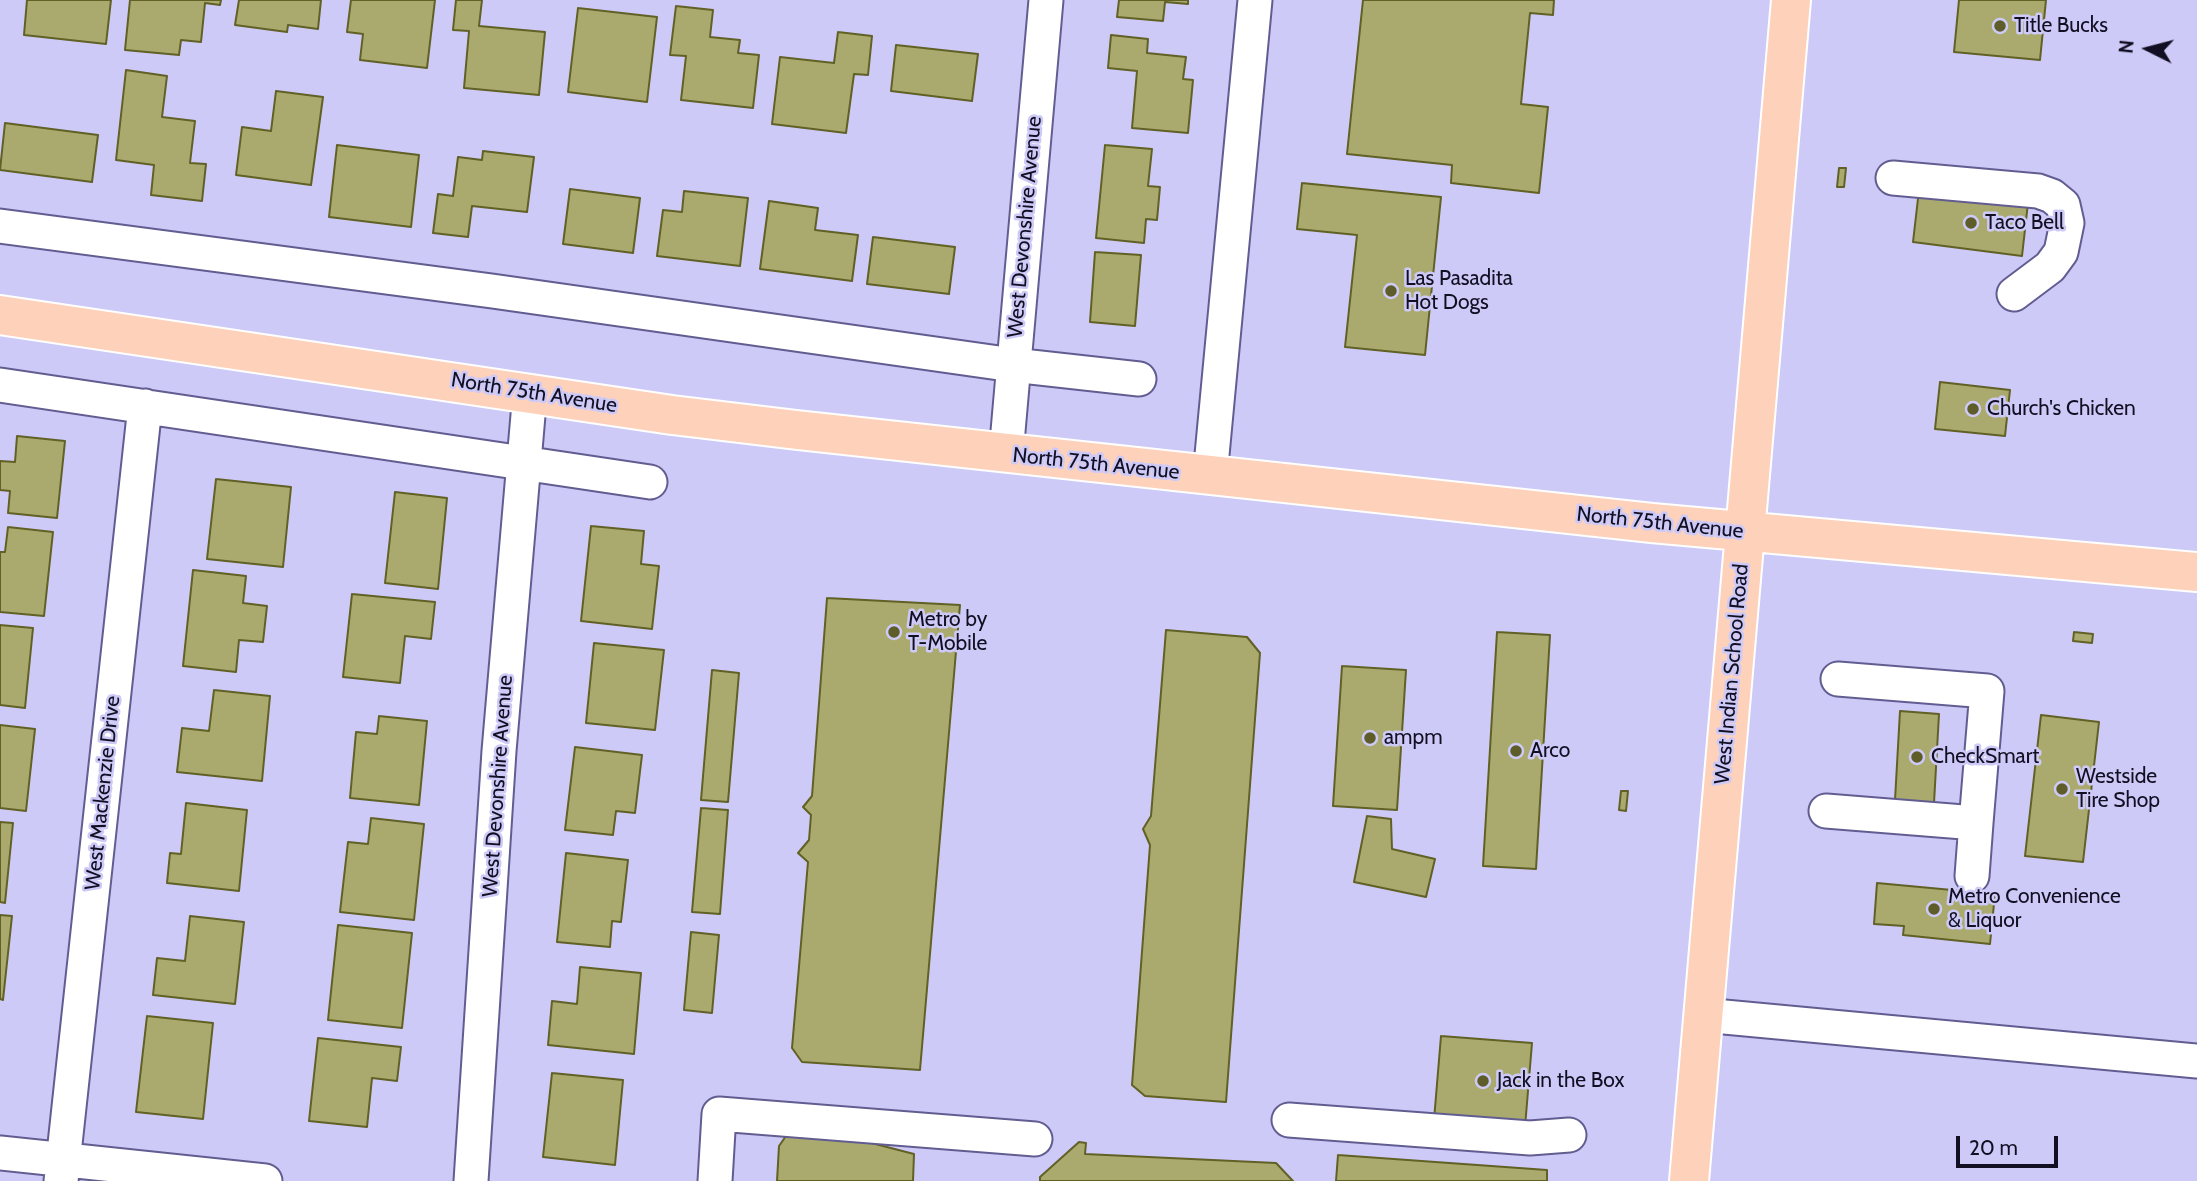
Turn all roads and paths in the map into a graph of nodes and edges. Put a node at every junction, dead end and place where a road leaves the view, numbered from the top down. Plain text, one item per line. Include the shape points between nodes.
1 (1046, 0) edge
2 (1255, 0) edge
3 (1791, 0) edge
4 (1893, 178) dead end
5 (0, 226) edge
6 (2014, 294) dead end
7 (0, 315) edge
8 (1013, 365) junction
9 (1139, 379) dead end
10 (0, 385) edge
11 (530, 392) junction
12 (145, 406) junction
13 (1006, 454) junction
14 (523, 462) junction
15 (1210, 476) junction
16 (650, 482) dead end
17 (1744, 531) junction
18 (2197, 572) edge
19 (1839, 679) dead end
20 (1826, 811) dead end
21 (1976, 823) junction
22 (1972, 876) dead end
23 (1703, 1015) junction
24 (2197, 1062) edge
25 (1289, 1120) dead end
26 (1569, 1135) dead end
27 (1035, 1139) dead end
28 (0, 1153) edge
29 (62, 1170) edge
30 (265, 1181) edge
31 (471, 1181) edge
32 (715, 1181) edge
33 (1689, 1181) edge

1 - 8 street, West Devonshire Avenue
2 - 15 street
3 - 17 main road, West Indian School Road
4 - 6 street via 2038,191 2063,205 2067,223 2061,252 2050,267
5 - 8 street
7 - 11 main road, North 75th Avenue
8 - 9 street
8 - 13 street, West Devonshire Avenue
10 - 12 street
11 - 13 main road, North 75th Avenue via 673,415
11 - 14 street, West Devonshire Avenue
12 - 14 street
12 - 29 street, West Mackenzie Drive
13 - 15 main road, North 75th Avenue
14 - 16 street
14 - 31 street, West Devonshire Avenue
15 - 17 main road, North 75th Avenue
17 - 18 main road, North 75th Avenue
17 - 23 main road, West Indian School Road
19 - 21 street via 1987,691
20 - 21 street
21 - 22 street
23 - 24 street
23 - 33 main road, West Indian School Road
25 - 26 street via 1530,1138
27 - 32 street via 719,1114
28 - 29 street
29 - 30 street

